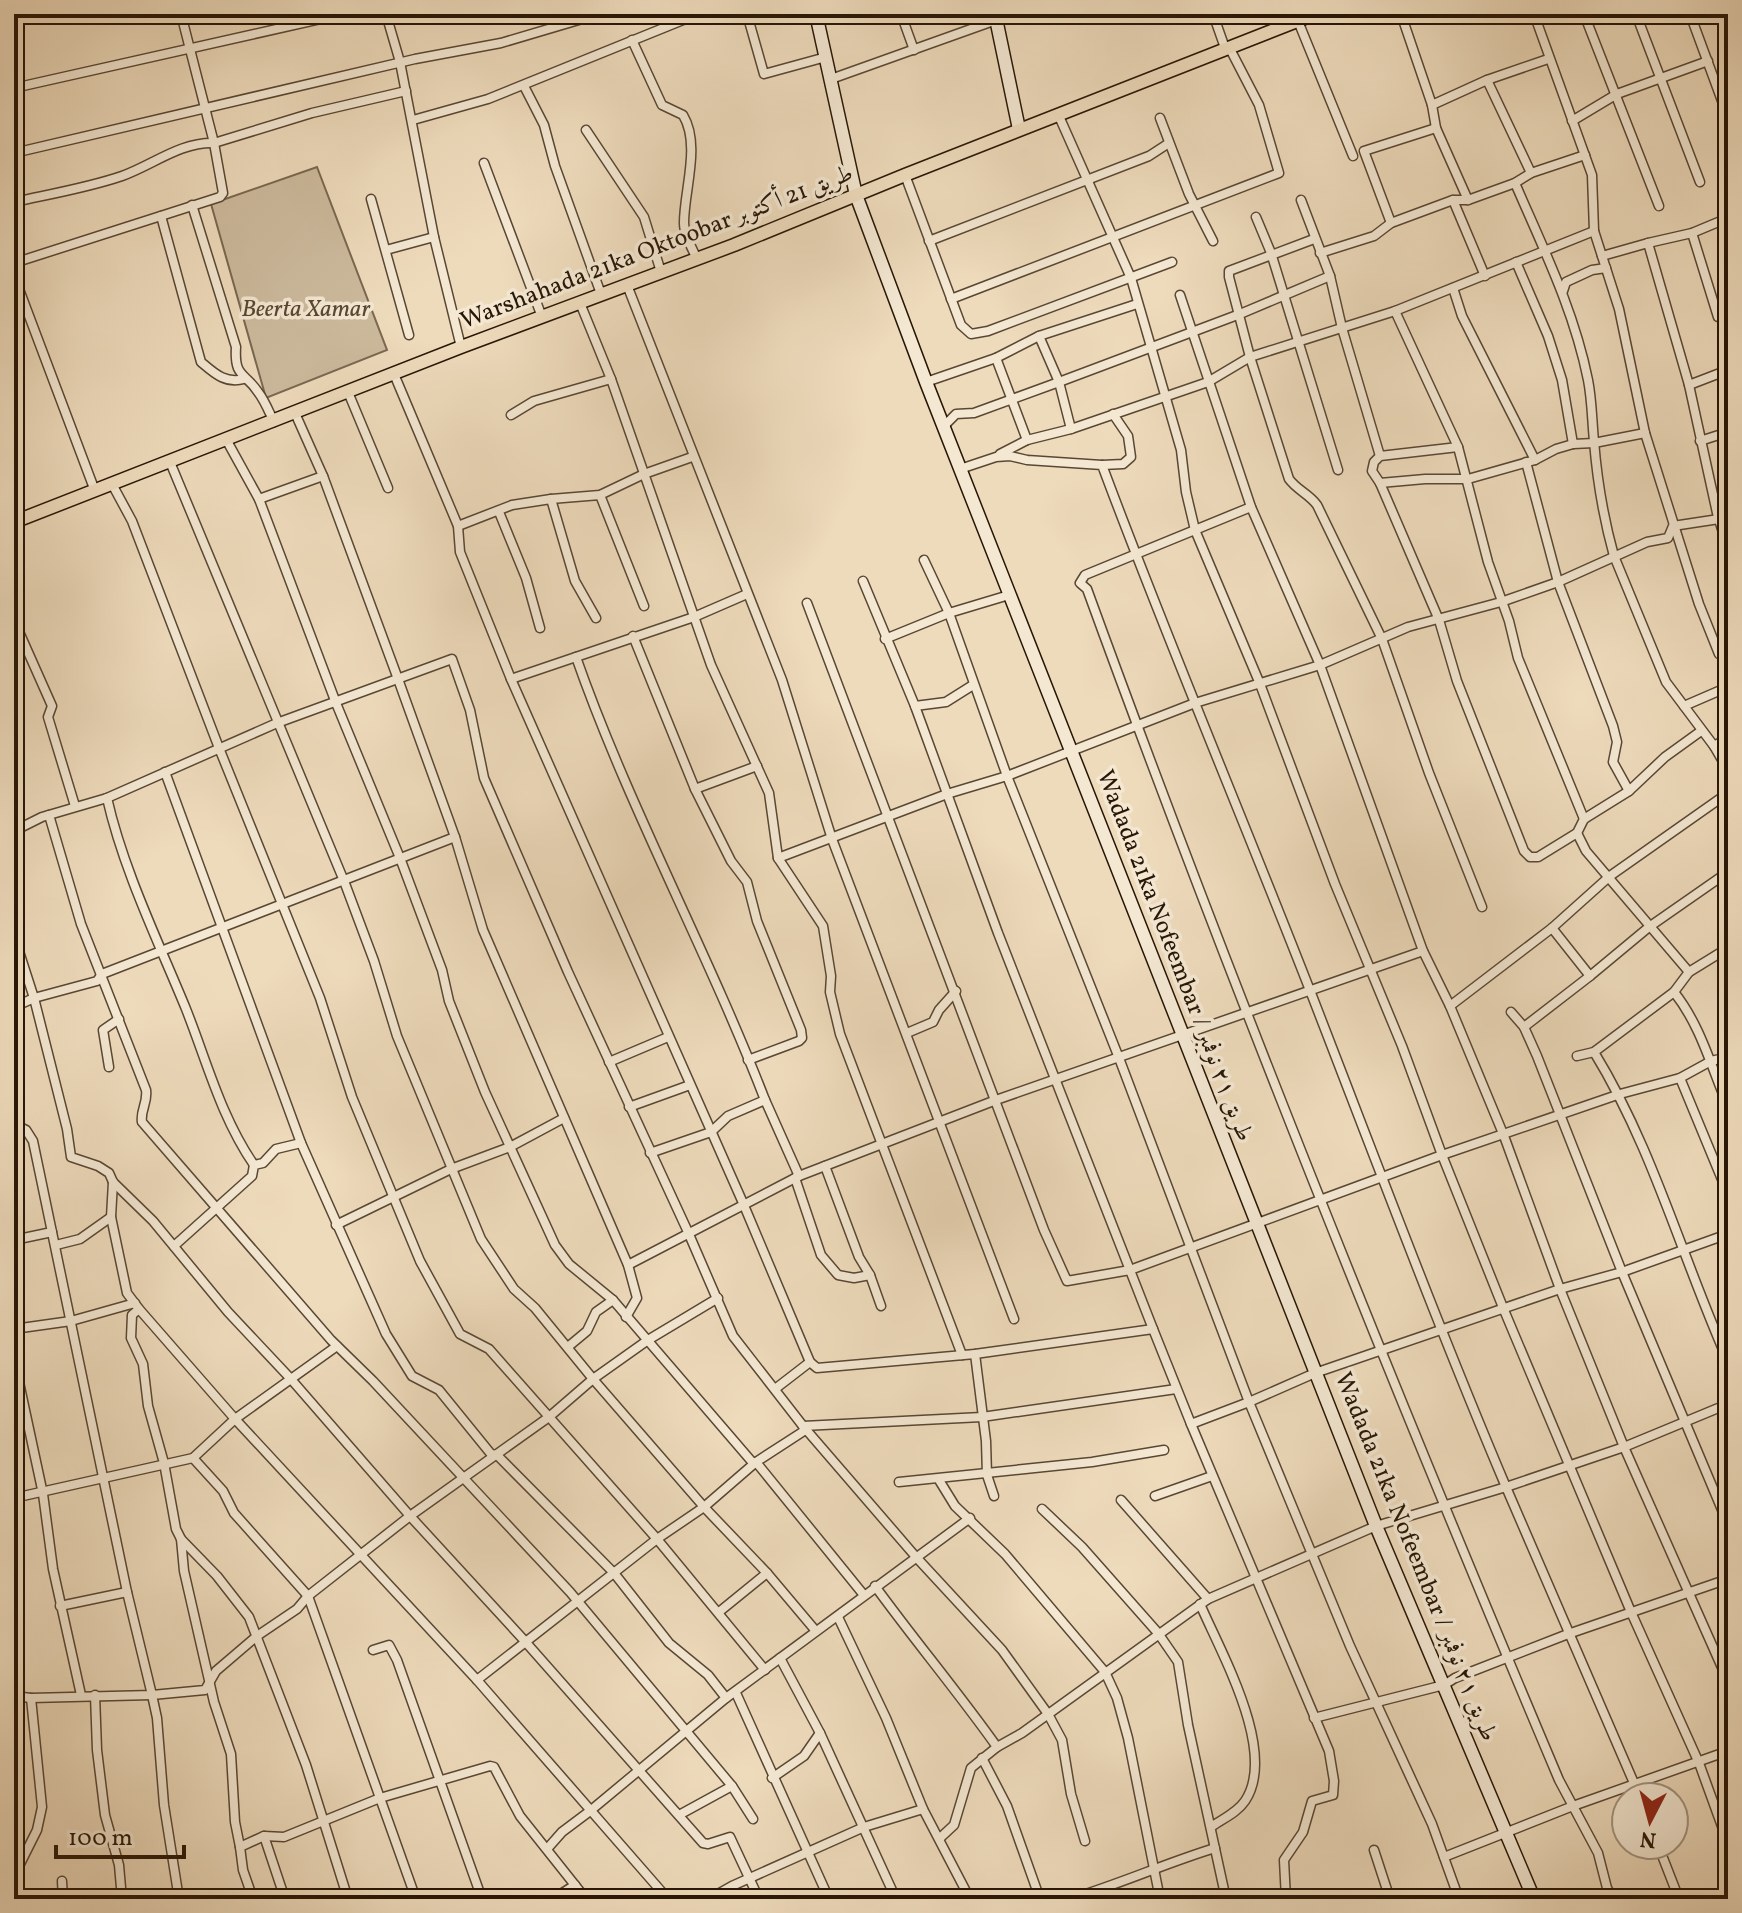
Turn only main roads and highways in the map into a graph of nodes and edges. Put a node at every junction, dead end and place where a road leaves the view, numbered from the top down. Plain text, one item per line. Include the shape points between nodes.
1 (1315, 14) edge
2 (14, 522) edge

1 - 2 main road, Warshahada 21ka Oktoobar طريق 21 أكتوبر

